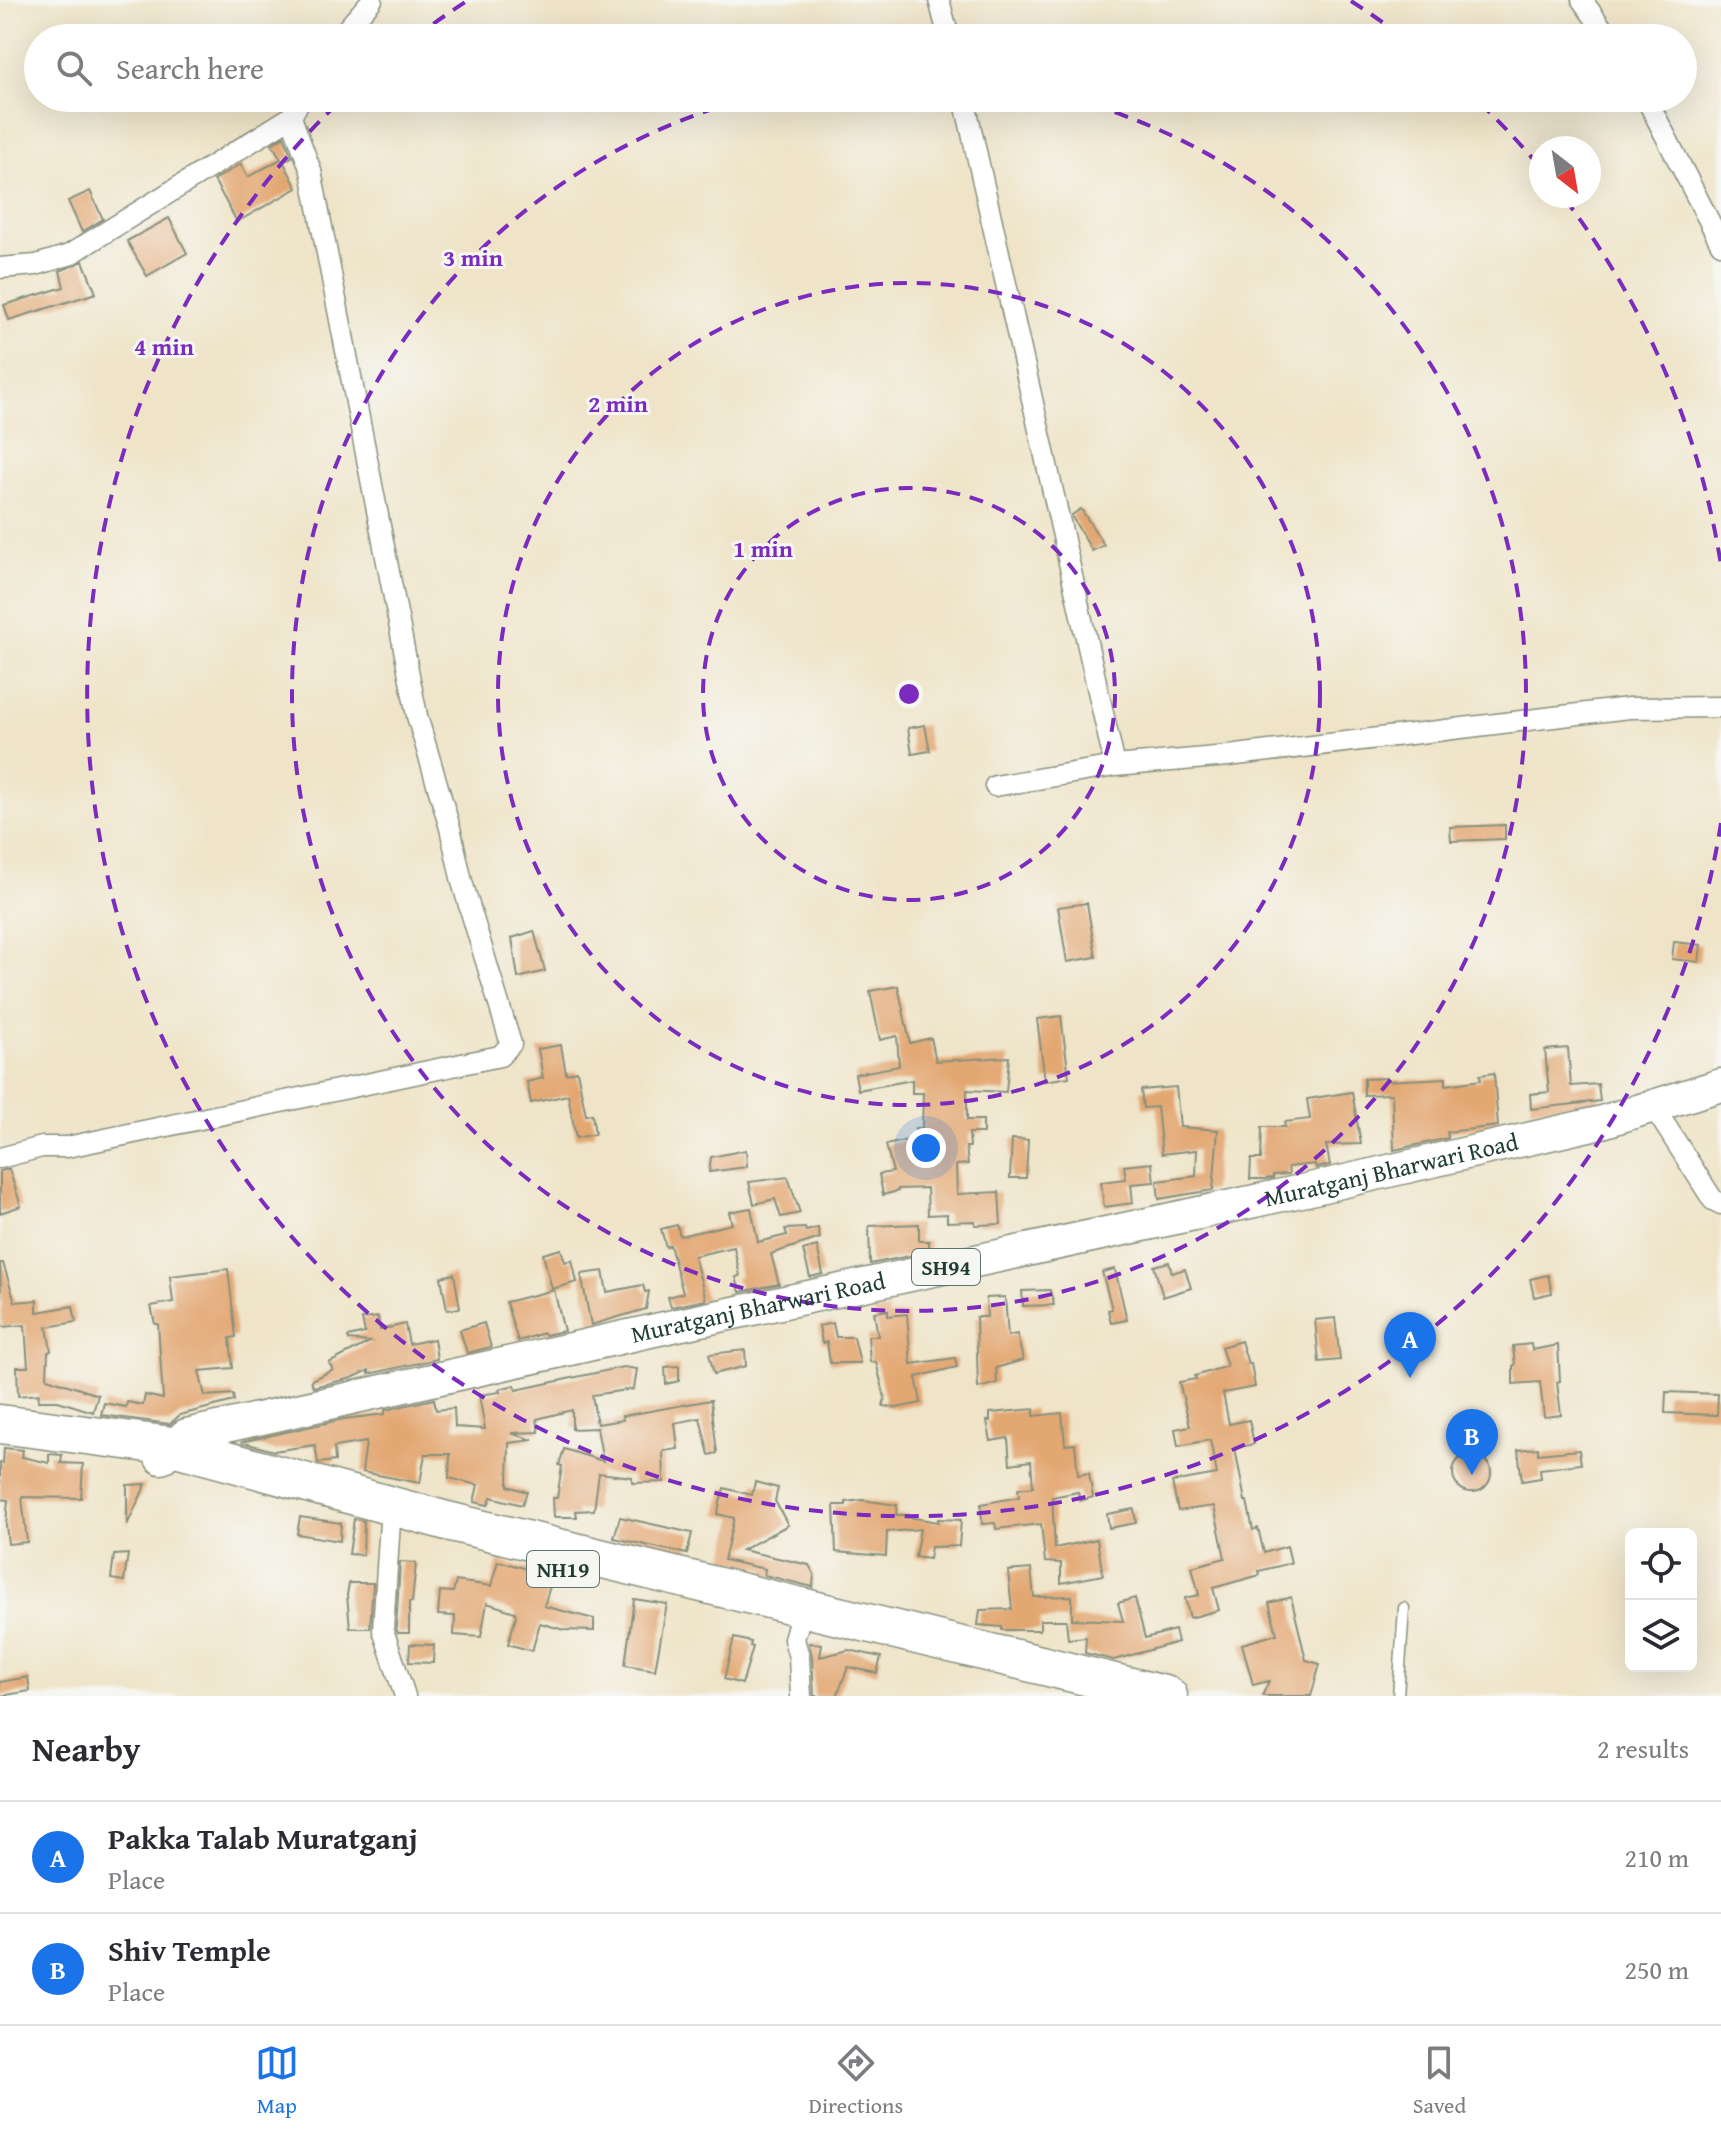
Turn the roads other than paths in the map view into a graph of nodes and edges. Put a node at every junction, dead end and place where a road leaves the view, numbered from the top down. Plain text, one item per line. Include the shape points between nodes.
1 (372, 0) edge
2 (939, 0) edge
3 (1582, 0) edge
4 (351, 24) edge
5 (945, 24) edge
6 (1599, 24) edge
7 (294, 112) edge
8 (967, 112) edge
9 (1653, 112) edge
10 (291, 117) junction
11 (1721, 244) edge
12 (0, 268) edge
13 (1721, 707) edge
14 (1115, 766) junction
15 (995, 786) dead end
16 (1721, 1085) edge
17 (1653, 1106) junction
18 (0, 1158) edge
19 (1721, 1204) edge
20 (0, 1424) edge
21 (0, 1444) edge
22 (166, 1458) junction
23 (390, 1516) junction
24 (1404, 1608) dead end
25 (801, 1616) junction
26 (405, 1696) edge
27 (801, 1696) edge
28 (1061, 1696) edge
29 (1168, 1696) edge
30 (1398, 1696) edge

1 - 4 street
2 - 5 street
3 - 6 street
7 - 10 street
8 - 14 street
9 - 11 street
10 - 12 street via 69,255
10 - 18 street via 311,171 417,716 511,1044 500,1056
13 - 14 street via 1629,708
14 - 15 street
16 - 17 main road, Muratganj Bharwari Road / SH94
17 - 19 street via 1713,1200
17 - 22 main road, Muratganj Bharwari Road / SH94 via 1306,1190 186,1435
20 - 22 highway, NH19
21 - 22 highway, NH19
22 - 23 highway, NH19
23 - 25 highway, NH19
23 - 26 street via 383,1630
24 - 30 lane
25 - 27 street via 794,1639
25 - 28 highway, NH19
25 - 29 highway, NH19

